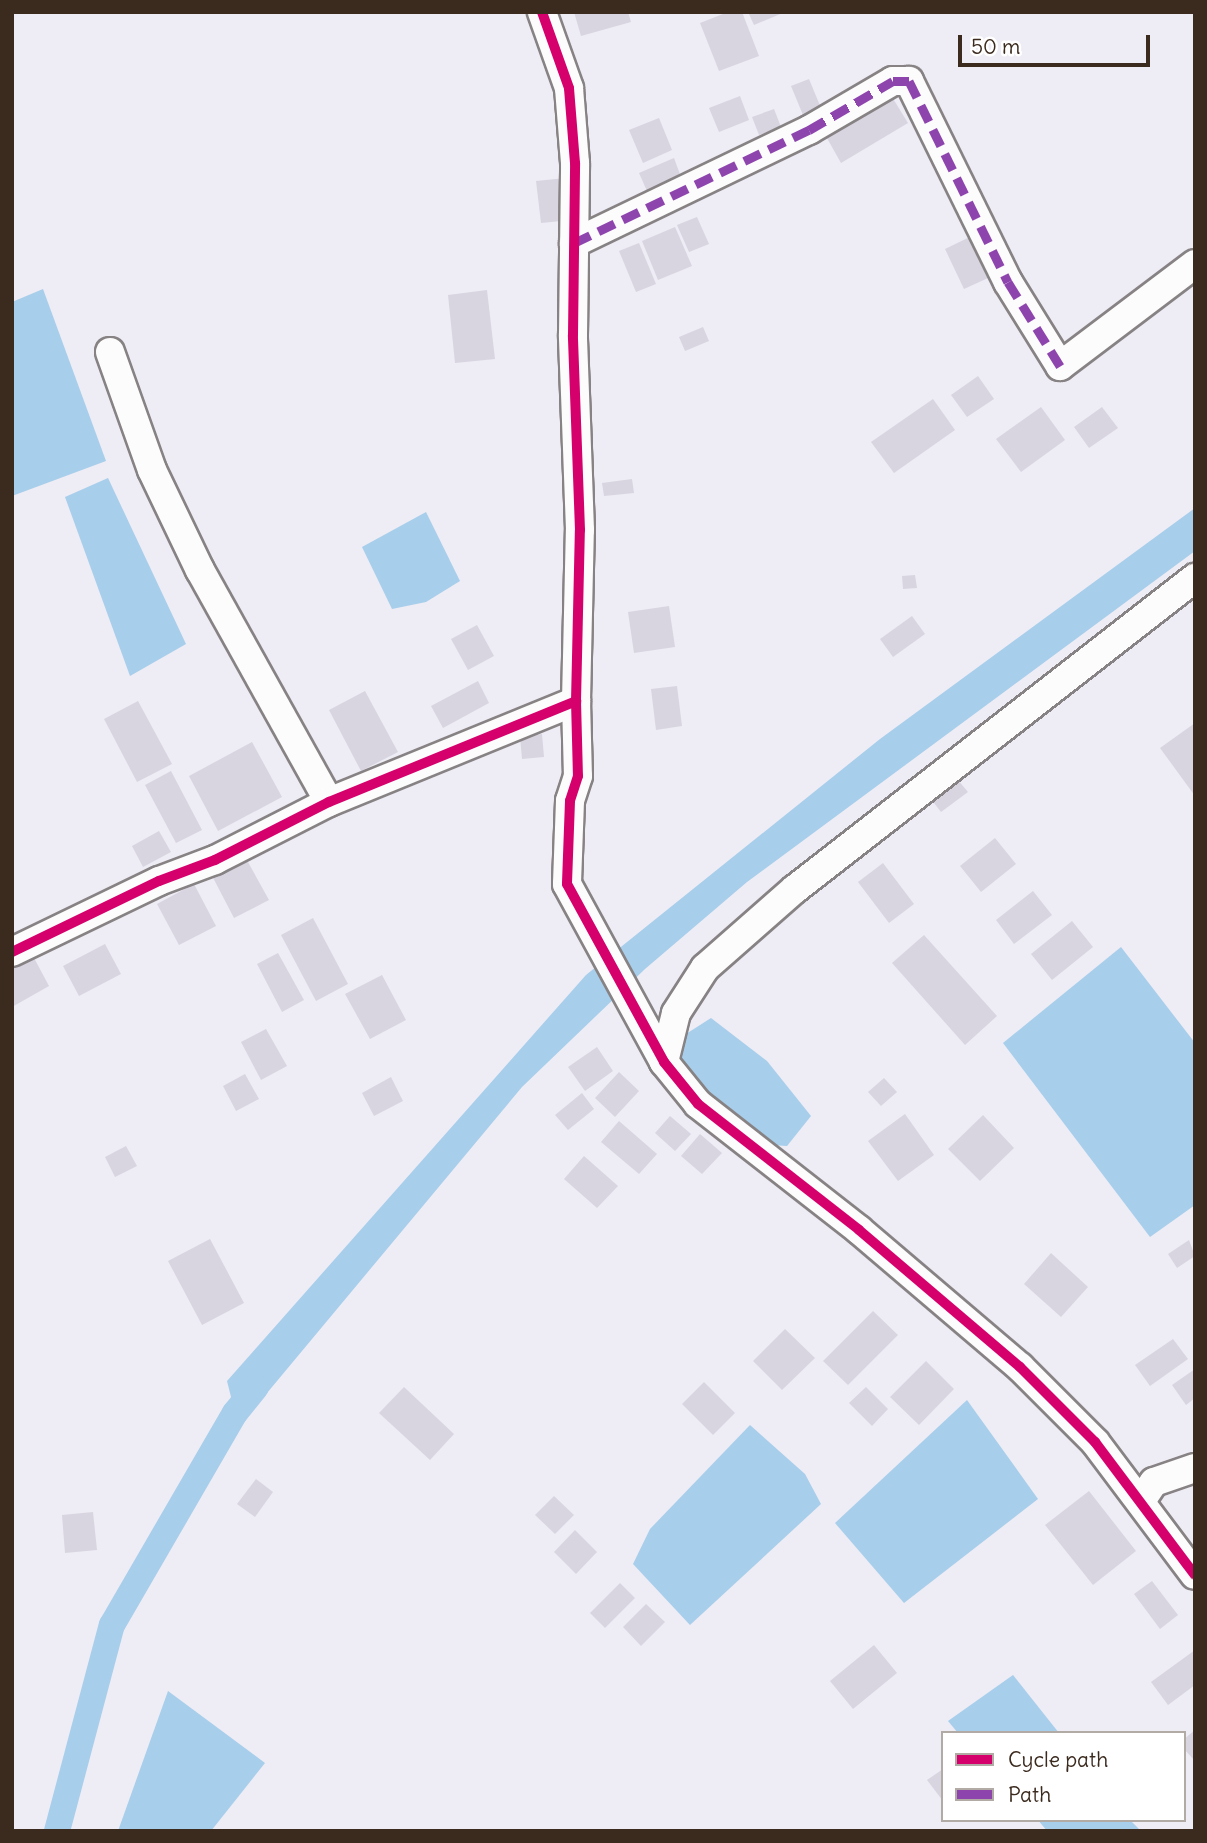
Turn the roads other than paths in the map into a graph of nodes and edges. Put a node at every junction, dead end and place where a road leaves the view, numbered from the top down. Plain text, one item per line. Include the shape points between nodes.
1 (542, 12) edge
2 (574, 243) junction
3 (1195, 264) edge
4 (110, 352) dead end
5 (1195, 578) edge
6 (576, 701) junction
7 (329, 802) junction
8 (12, 952) edge
9 (664, 1062) junction
10 (1195, 1468) edge
11 (1141, 1501) junction
12 (1195, 1575) edge

1 - 2 street via 569,88 575,163
2 - 3 street via 809,130 893,81 909,81 1008,282 1060,366
2 - 6 street via 580,530
4 - 7 street via 152,470 200,570
5 - 9 street via 795,889 705,968 676,1013
6 - 7 street
6 - 9 street via 578,776 570,801 565,874 570,895
7 - 8 street via 215,860 159,881
9 - 11 street via 698,1104 859,1230 1020,1367 1094,1442
10 - 11 street via 1154,1482
11 - 12 street

